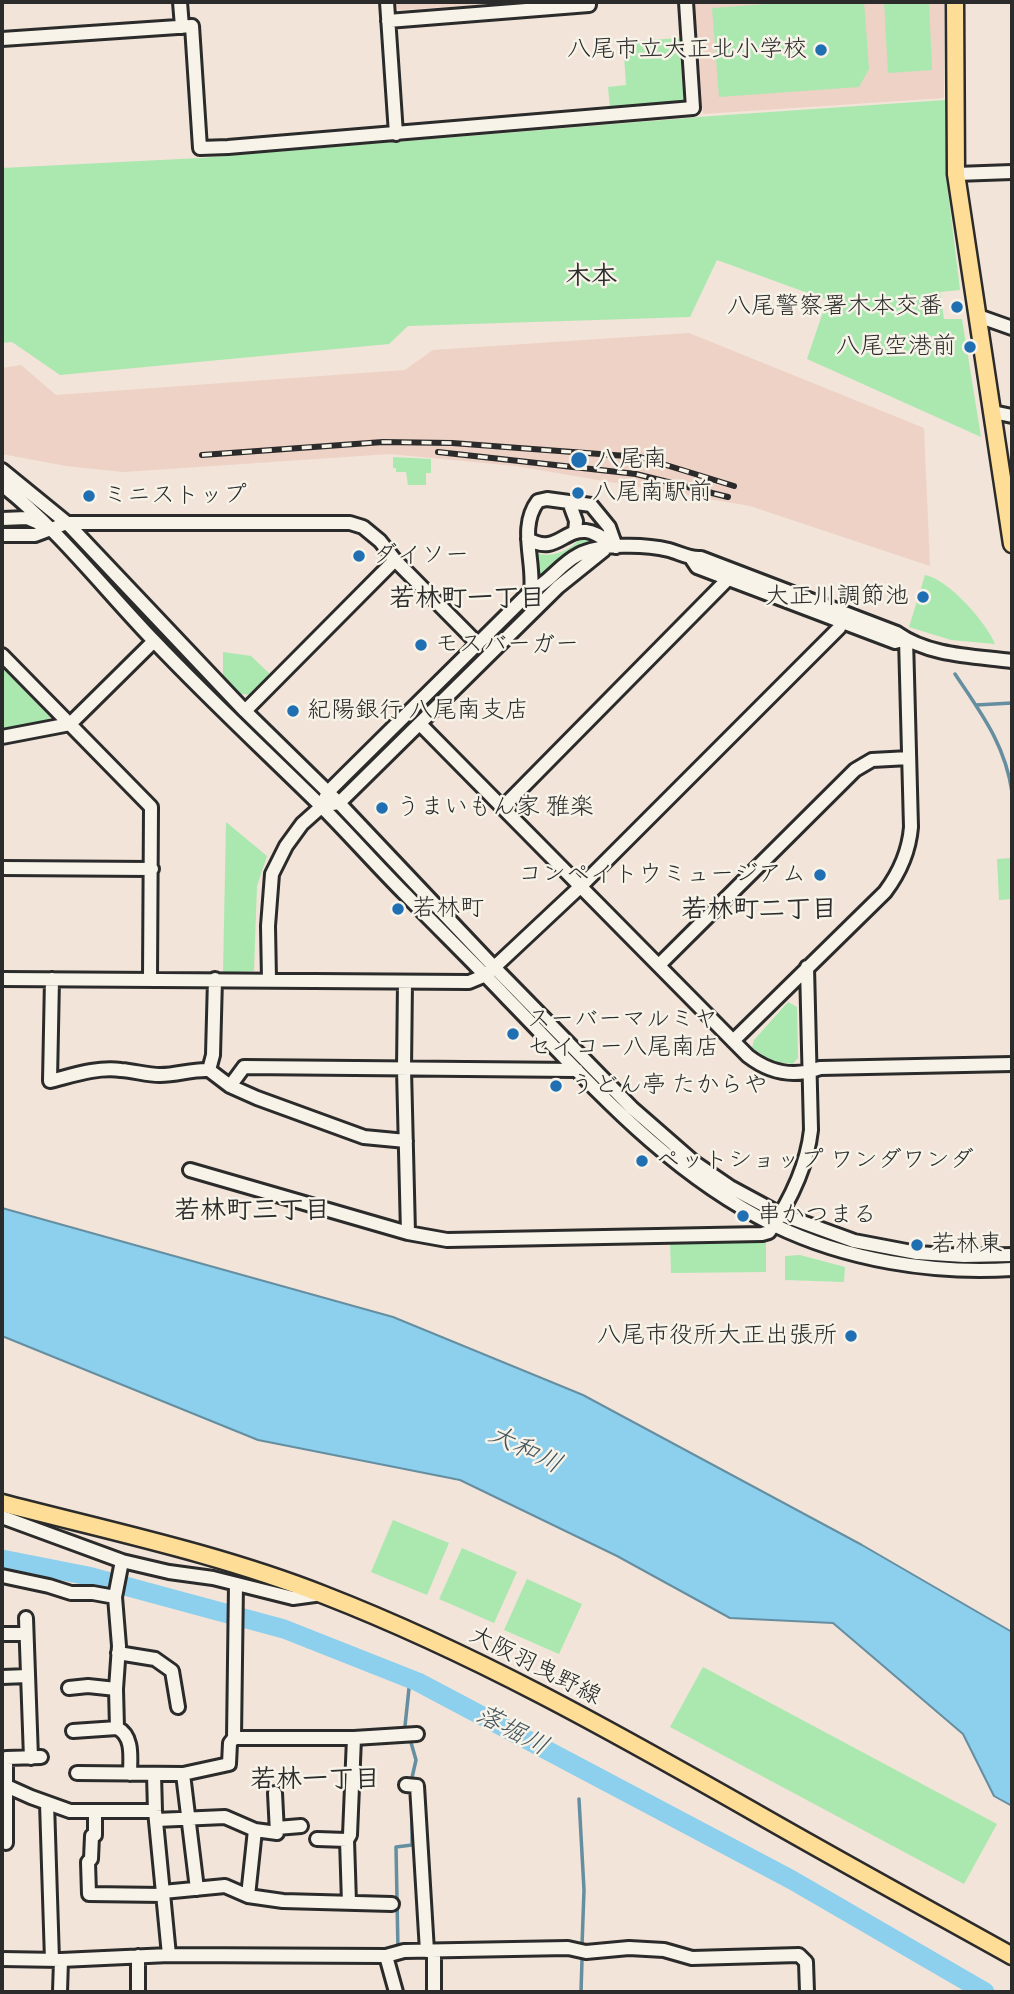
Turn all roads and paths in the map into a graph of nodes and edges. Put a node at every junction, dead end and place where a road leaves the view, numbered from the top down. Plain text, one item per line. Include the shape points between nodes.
1 (180, 2) edge
2 (387, 2) edge
3 (588, 2) edge
4 (686, 2) edge
5 (955, 2) edge
6 (388, 21) junction
7 (182, 27) junction
8 (2, 39) edge
9 (396, 134) junction
10 (1012, 172) edge
11 (956, 174) junction
12 (978, 316) junction
13 (1012, 328) edge
14 (993, 412) junction
15 (1012, 416) edge
16 (2, 470) edge
17 (2, 485) edge
18 (569, 502) junction
19 (2, 519) edge
20 (67, 523) junction
21 (51, 528) junction
22 (575, 532) junction
23 (2, 535) edge
24 (528, 539) junction
25 (1012, 544) edge
26 (611, 548) junction
27 (691, 558) junction
28 (395, 560) junction
29 (728, 579) junction
30 (531, 591) junction
31 (843, 617) junction
32 (906, 639) junction
33 (154, 641) junction
34 (478, 644) junction
35 (2, 655) edge
36 (1012, 661) edge
37 (245, 711) junction
38 (70, 724) junction
39 (420, 724) junction
40 (2, 737) edge
41 (909, 758) junction
42 (328, 792) junction
43 (338, 803) junction
44 (321, 807) junction
45 (502, 808) junction
46 (2, 868) edge
47 (152, 869) junction
48 (581, 886) junction
49 (659, 965) junction
50 (807, 967) junction
51 (490, 971) junction
52 (2, 979) edge
53 (52, 979) junction
54 (150, 979) junction
55 (215, 979) junction
56 (269, 979) junction
57 (405, 982) junction
58 (733, 1041) junction
59 (1012, 1064) edge
60 (404, 1069) junction
61 (209, 1070) junction
62 (578, 1070) junction
63 (810, 1072) junction
64 (230, 1086) junction
65 (406, 1141) junction
66 (190, 1170) dead end
67 (777, 1220) junction
68 (408, 1233) junction
69 (1012, 1255) edge
70 (1012, 1269) edge
71 (2, 1503) edge
72 (2, 1517) edge
73 (122, 1561) junction
74 (2, 1576) edge
75 (236, 1589) junction
76 (323, 1594) junction
77 (115, 1597) junction
78 (26, 1618) dead end
79 (2, 1634) edge
80 (26, 1634) junction
81 (118, 1653) junction
82 (28, 1676) junction
83 (2, 1677) edge
84 (69, 1688) dead end
85 (116, 1689) junction
86 (178, 1707) dead end
87 (117, 1728) junction
88 (73, 1731) dead end
89 (412, 1735) dead end
90 (234, 1738) junction
91 (354, 1738) junction
92 (77, 1773) dead end
93 (130, 1774) junction
94 (155, 1774) junction
95 (183, 1774) junction
96 (3, 1784) edge
97 (411, 1785) dead end
98 (275, 1793) dead end
99 (47, 1803) junction
100 (95, 1811) junction
101 (156, 1815) junction
102 (190, 1819) junction
103 (301, 1826) dead end
104 (277, 1828) junction
105 (255, 1830) junction
106 (317, 1839) dead end
107 (347, 1840) junction
108 (6, 1843) dead end
109 (197, 1889) junction
110 (163, 1894) junction
111 (248, 1896) junction
112 (349, 1903) junction
113 (392, 1903) dead end
114 (431, 1951) junction
115 (169, 1955) junction
116 (138, 1956) junction
117 (386, 1956) junction
118 (1012, 1956) edge
119 (2, 1959) edge
120 (56, 1960) junction
121 (60, 1992) edge
122 (138, 1992) edge
123 (396, 1992) edge
124 (434, 1992) edge
125 (807, 1992) edge

1 - 7 street
2 - 6 street
3 - 6 street
4 - 9 street via 693,108
5 - 11 main road
6 - 9 street
7 - 8 street
7 - 9 street via 191,26 200,148
10 - 11 street
11 - 12 main road
12 - 13 street
12 - 14 main road
14 - 15 street
14 - 25 main road
16 - 20 street
17 - 21 street
18 - 22 street
18 - 24 street via 538,501 531,510
18 - 26 street via 591,505 608,527
19 - 21 street via 27,518
20 - 21 street
20 - 28 street via 350,523 363,527
20 - 37 street
21 - 23 street via 35,535
21 - 33 street
22 - 24 street via 547,545
22 - 26 street via 596,534
24 - 30 street
26 - 27 street via 652,547
26 - 30 street via 578,554
26 - 39 street via 558,587
27 - 29 street via 697,567
27 - 31 street via 701,558
28 - 34 street
28 - 37 street
29 - 31 street
29 - 45 street
30 - 34 street
31 - 32 street
31 - 48 street via 839,628
32 - 36 street via 950,652
32 - 41 street
33 - 38 street
33 - 44 street
34 - 42 street
35 - 38 street
37 - 42 street
38 - 40 street
38 - 47 street via 151,807
39 - 43 street
39 - 45 street
41 - 49 street via 872,760 855,770
41 - 50 street via 910,841 901,867 885,892
42 - 43 street
42 - 44 street
43 - 44 street
43 - 51 street
44 - 51 street
44 - 56 street via 302,824 272,874
45 - 48 street
46 - 47 street
47 - 54 street
48 - 49 street
48 - 51 street
49 - 58 street
50 - 58 street
50 - 63 street
51 - 57 street via 469,982
51 - 62 street
51 - 67 street via 665,1139
52 - 53 street
53 - 54 street
53 - 61 street via 50,1082 92,1070 148,1075
54 - 55 street
55 - 56 street
55 - 61 street
56 - 57 street
57 - 60 street
58 - 63 street via 760,1066 775,1072
59 - 63 street via 820,1068
60 - 62 street
60 - 64 street via 244,1067
60 - 65 street
61 - 64 street
62 - 67 street via 673,1161 709,1188
63 - 67 street via 809,1150
64 - 65 street via 364,1137
65 - 68 street
66 - 68 street
67 - 68 street via 769,1232 734,1235 447,1240
67 - 69 street via 890,1249
67 - 70 street via 827,1246 872,1258 959,1270
71 - 76 main road, 大阪羽曳野線 via 241,1566
72 - 73 street
73 - 75 street
73 - 77 street
74 - 77 street via 71,1593
75 - 76 street via 293,1598
75 - 90 street
76 - 118 main road, 大阪羽曳野線 via 491,1667 592,1720
77 - 81 street
78 - 80 street
79 - 80 street
80 - 82 street
81 - 85 street
81 - 86 street via 155,1659 172,1671
82 - 83 street
82 - 96 street via 36,1758 6,1758
84 - 85 street
85 - 87 street
87 - 88 street
87 - 93 street via 128,1738
89 - 91 street
90 - 91 street
90 - 95 street via 229,1765
91 - 107 street
92 - 93 street
93 - 94 street
94 - 95 street
94 - 101 street
95 - 102 street
96 - 99 street
96 - 108 street
97 - 114 street
98 - 104 street
99 - 100 street via 70,1811
99 - 120 street
100 - 101 street
100 - 110 street via 89,1894
101 - 102 street
101 - 110 street
102 - 105 street via 225,1817
102 - 109 street
103 - 104 street
104 - 105 street via 277,1833
105 - 111 street
106 - 107 street
107 - 112 street
109 - 110 street
109 - 111 street via 225,1886
110 - 115 street
111 - 112 street
112 - 113 street
114 - 117 street
114 - 124 street
114 - 125 street via 629,1948 664,1950 692,1958 799,1955 806,1962
115 - 116 street
115 - 117 street
116 - 120 street
116 - 122 street
117 - 123 street
119 - 120 street
120 - 121 street

